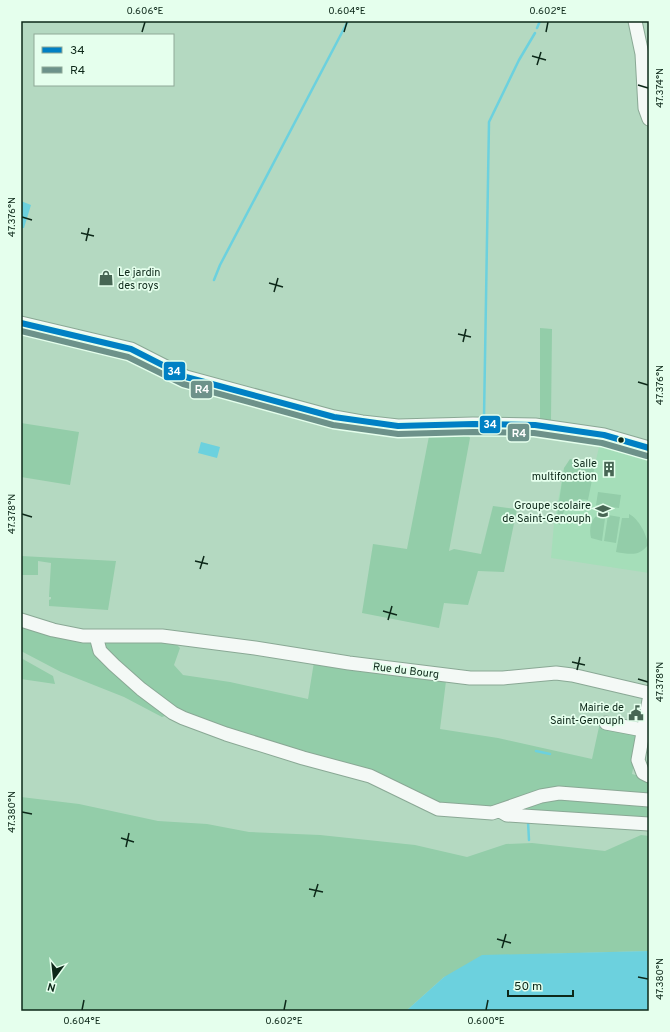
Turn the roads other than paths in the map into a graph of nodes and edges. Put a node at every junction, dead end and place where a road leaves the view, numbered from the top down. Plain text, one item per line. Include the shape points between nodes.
1 (634, 21) edge
2 (649, 119) edge
3 (21, 322) edge
4 (649, 448) edge
5 (21, 620) edge
6 (96, 636) junction
7 (649, 693) edge
8 (649, 700) edge
9 (606, 723) dead end
10 (643, 730) junction
11 (649, 776) edge
12 (649, 800) edge
13 (500, 811) junction
14 (649, 824) edge

1 - 2 street via 642,54 645,108
3 - 4 street via 131,349 186,376 334,417 398,426 535,425 604,435
5 - 6 street, Rue du Bourg via 53,630
6 - 7 street, Rue du Bourg via 162,636 470,678 572,675
6 - 13 street via 100,651 127,677 173,713 194,723 303,758 370,776 438,809 483,813
8 - 10 street
9 - 10 street
10 - 11 street via 638,760 643,773
12 - 13 street via 559,793 541,796
13 - 14 street via 507,815

